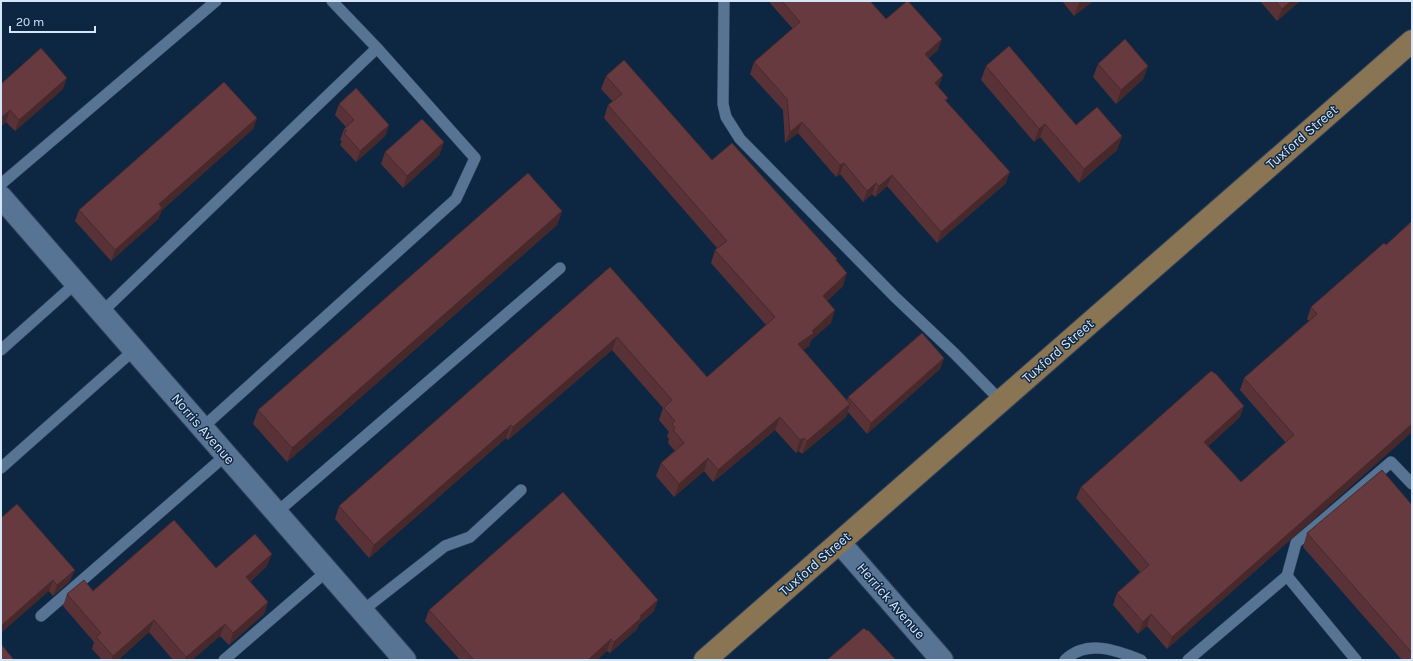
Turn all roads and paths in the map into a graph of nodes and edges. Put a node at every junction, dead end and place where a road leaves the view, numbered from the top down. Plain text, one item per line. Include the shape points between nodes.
1 (216, 1) edge
2 (332, 1) edge
3 (724, 1) edge
4 (1412, 41) edge
5 (378, 48) junction
6 (1, 184) edge
7 (1, 198) edge
8 (560, 268) dead end
9 (76, 283) junction
10 (102, 312) junction
11 (1, 350) edge
12 (134, 350) junction
13 (1001, 401) junction
14 (202, 428) junction
15 (226, 455) junction
16 (1, 468) edge
17 (1412, 484) edge
18 (522, 490) dead end
19 (276, 512) junction
20 (840, 543) junction
21 (327, 571) junction
22 (1287, 576) junction
23 (362, 611) junction
24 (42, 616) dead end
25 (1068, 657) edge
26 (224, 660) edge
27 (405, 660) edge
28 (705, 660) edge
29 (942, 660) edge
30 (1141, 660) edge
31 (1188, 660) edge
32 (1356, 660) edge

1 - 6 lane
2 - 5 lane
3 - 13 lane via 723,104 732,128 895,297
4 - 13 main road, Tuxford Street
5 - 10 lane
5 - 14 lane via 475,158 456,199
7 - 9 street, Norris Avenue
8 - 19 lane
9 - 10 street, Norris Avenue
9 - 11 lane
10 - 12 street, Norris Avenue
12 - 14 street, Norris Avenue
12 - 16 lane
13 - 20 main road, Tuxford Street
14 - 15 street, Norris Avenue
15 - 19 street, Norris Avenue
15 - 24 lane
17 - 22 lane via 1391,462 1296,543
18 - 23 lane via 470,537 445,546
19 - 21 street, Norris Avenue
20 - 28 main road, Tuxford Street
20 - 29 street, Herrick Avenue
21 - 23 street, Norris Avenue
21 - 26 lane
22 - 31 lane
22 - 32 lane
23 - 27 street, Norris Avenue
25 - 30 lane via 1097,647 1113,649

